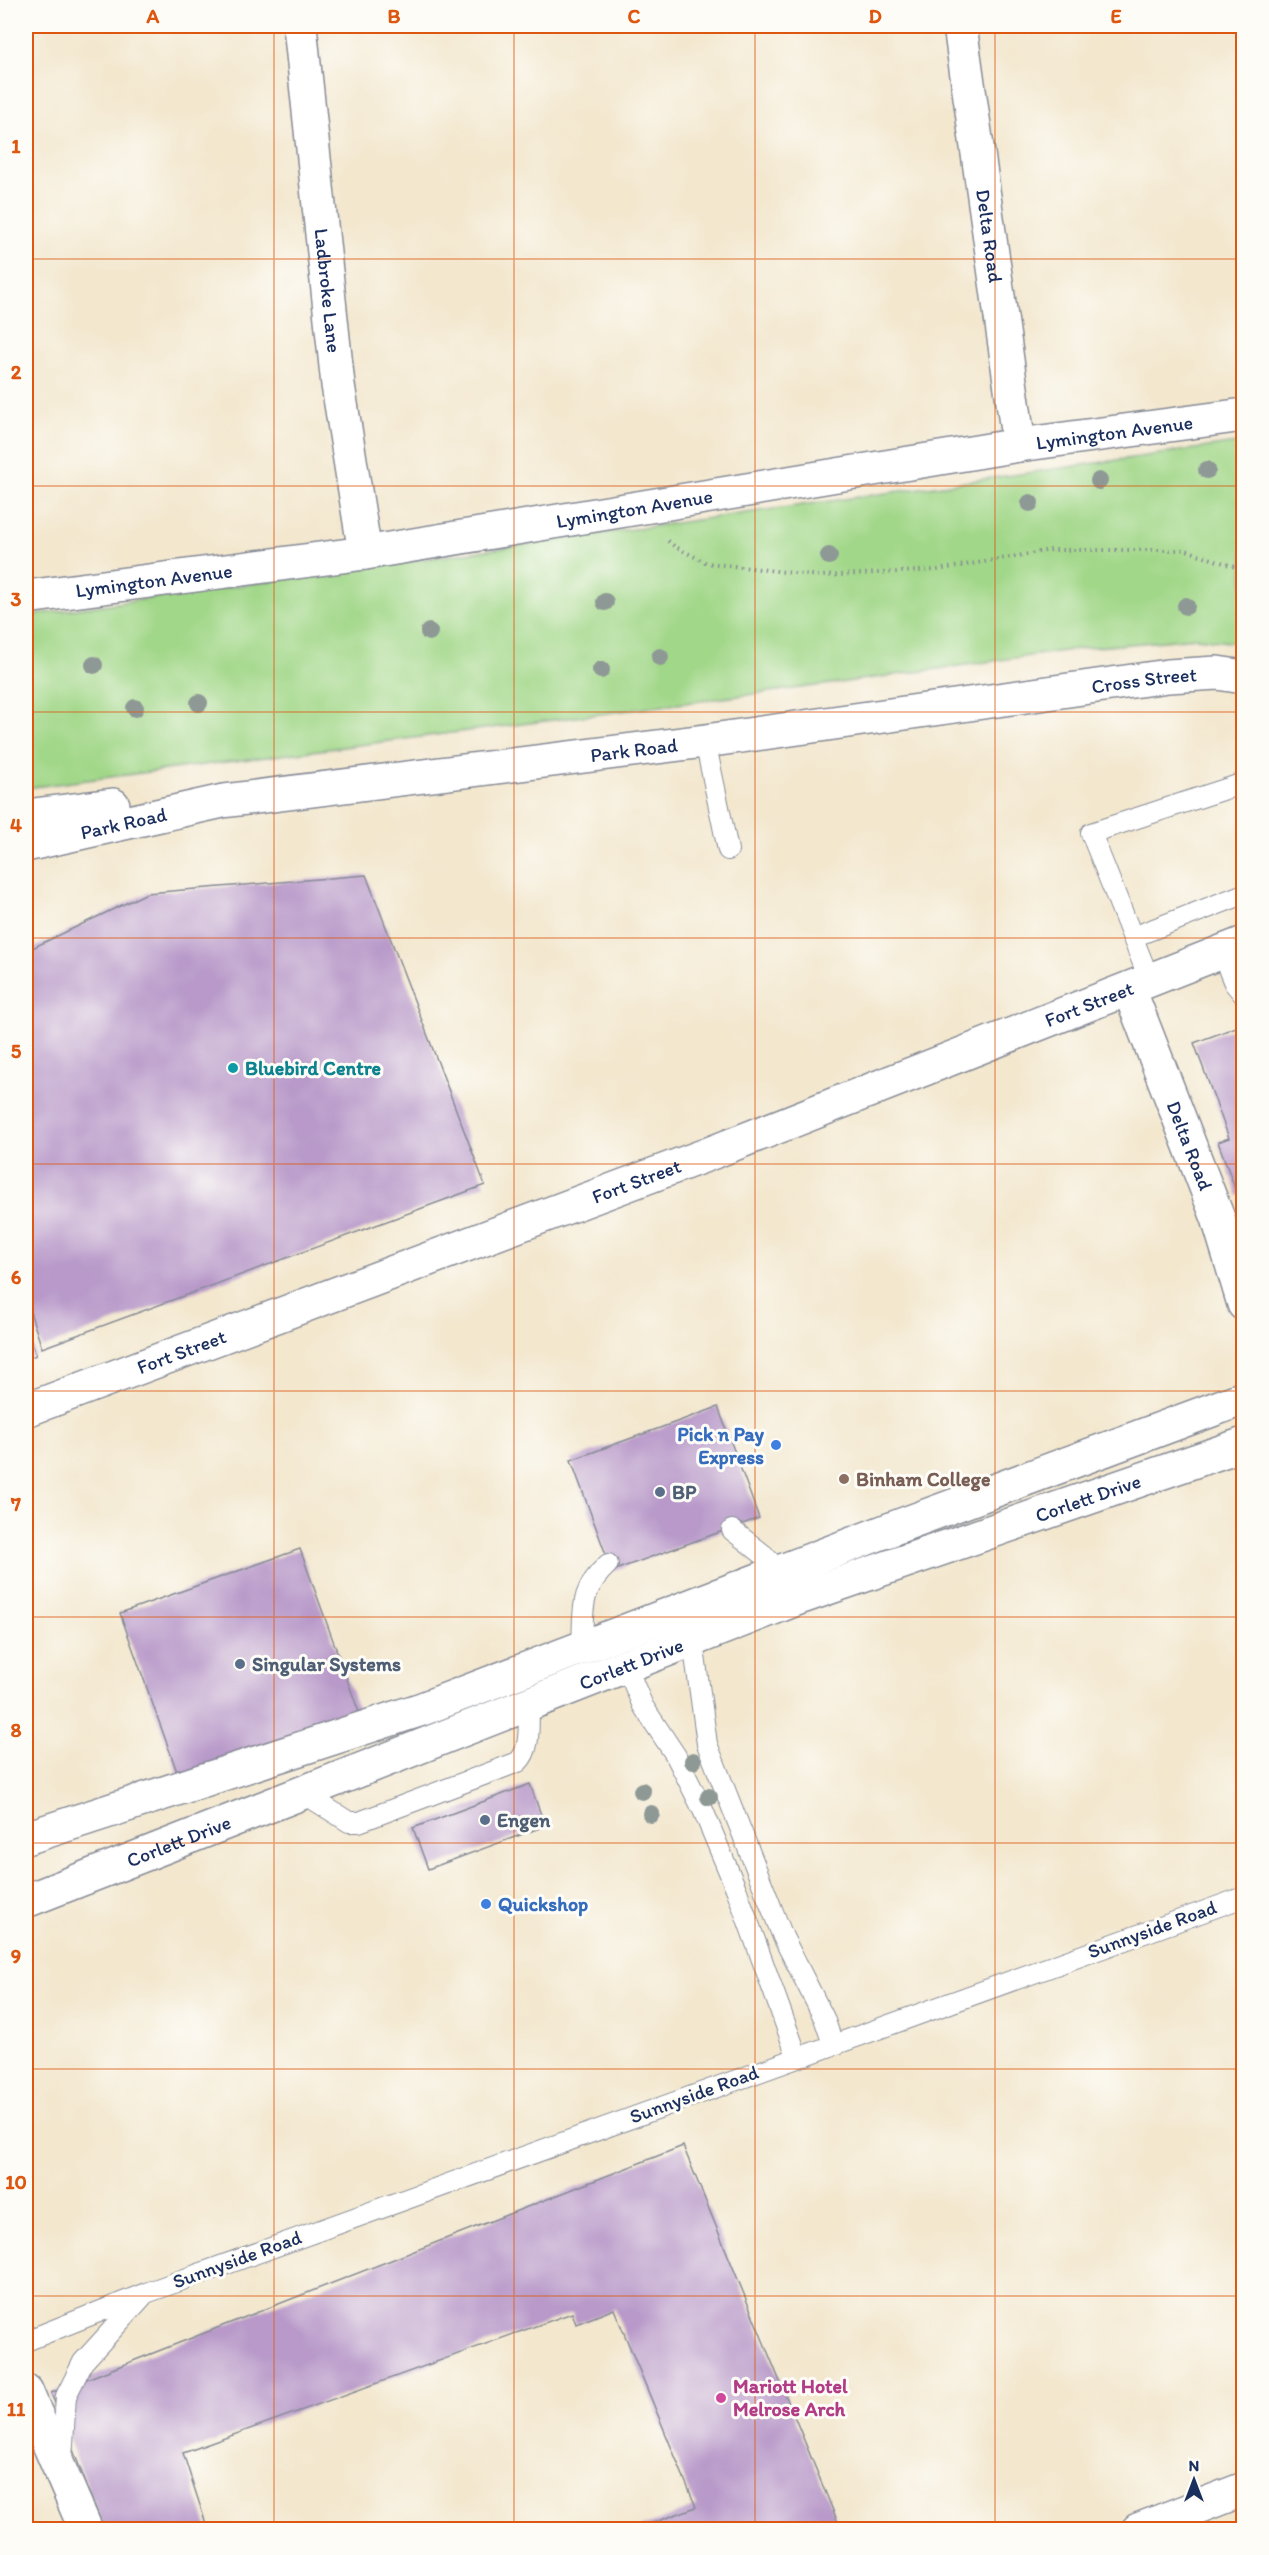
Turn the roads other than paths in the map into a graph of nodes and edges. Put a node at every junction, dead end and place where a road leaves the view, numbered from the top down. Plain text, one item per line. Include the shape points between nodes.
1 (300, 26) edge
2 (960, 26) edge
3 (1244, 415) edge
4 (1019, 445) junction
5 (365, 553) junction
6 (26, 597) edge
7 (1244, 677) edge
8 (1045, 694) joint
9 (705, 741) junction
10 (1244, 783) edge
11 (113, 814) junction
12 (26, 816) edge
13 (26, 844) edge
14 (728, 850) dead end
15 (1244, 894) edge
16 (1133, 937) junction
17 (1232, 947) edge
18 (1139, 985) junction
19 (1244, 995) edge
20 (1244, 1304) edge
21 (1244, 1398) edge
22 (26, 1410) edge
23 (1244, 1444) edge
24 (732, 1530) dead end
25 (608, 1564) dead end
26 (780, 1572) junction
27 (693, 1641) junction
28 (582, 1648) junction
29 (626, 1666) junction
30 (529, 1704) junction
31 (303, 1793) junction
32 (26, 1838) edge
33 (1244, 1897) edge
34 (26, 1901) edge
35 (833, 2044) junction
36 (797, 2056) junction
37 (146, 2293) junction
38 (26, 2341) edge
39 (26, 2391) edge
40 (62, 2474) junction
41 (1244, 2489) edge
42 (86, 2529) edge
43 (1138, 2529) edge

1 - 5 street, Ladbroke Lane via 338,385
2 - 4 street, Delta Road
3 - 4 street, Lymington Avenue
4 - 5 street, Lymington Avenue
5 - 6 street, Lymington Avenue
7 - 8 street, Cross Street via 1217,673 1168,676
8 - 9 street, Park Road
9 - 11 street, Park Road via 223,801 131,802
9 - 14 lane
10 - 16 lane via 1091,833
11 - 12 street, Park Road
11 - 13 street, Park Road
15 - 16 lane
16 - 18 lane
17 - 18 street, Fort Street
17 - 19 lane via 1234,983
18 - 20 street, Delta Road
18 - 22 street, Fort Street via 706,1155
21 - 26 street, Corlett Drive
23 - 27 street, Corlett Drive via 799,1598
24 - 26 lane
25 - 28 lane via 585,1593
26 - 28 street, Corlett Drive
27 - 29 street, Corlett Drive
27 - 35 lane via 707,1744 783,1937
28 - 32 street, Corlett Drive via 422,1709
29 - 30 street, Corlett Drive
29 - 36 lane via 643,1706 676,1756 707,1819
30 - 31 street, Corlett Drive
30 - 31 lane via 527,1740 518,1762 359,1822 349,1822
31 - 34 street, Corlett Drive
33 - 35 lane, Sunnyside Road
35 - 36 lane, Sunnyside Road
36 - 37 lane, Sunnyside Road
37 - 38 lane, Sunnyside Road
37 - 40 lane, Sunnyside Road via 83,2362 66,2396
39 - 40 street
40 - 42 street
41 - 43 street

